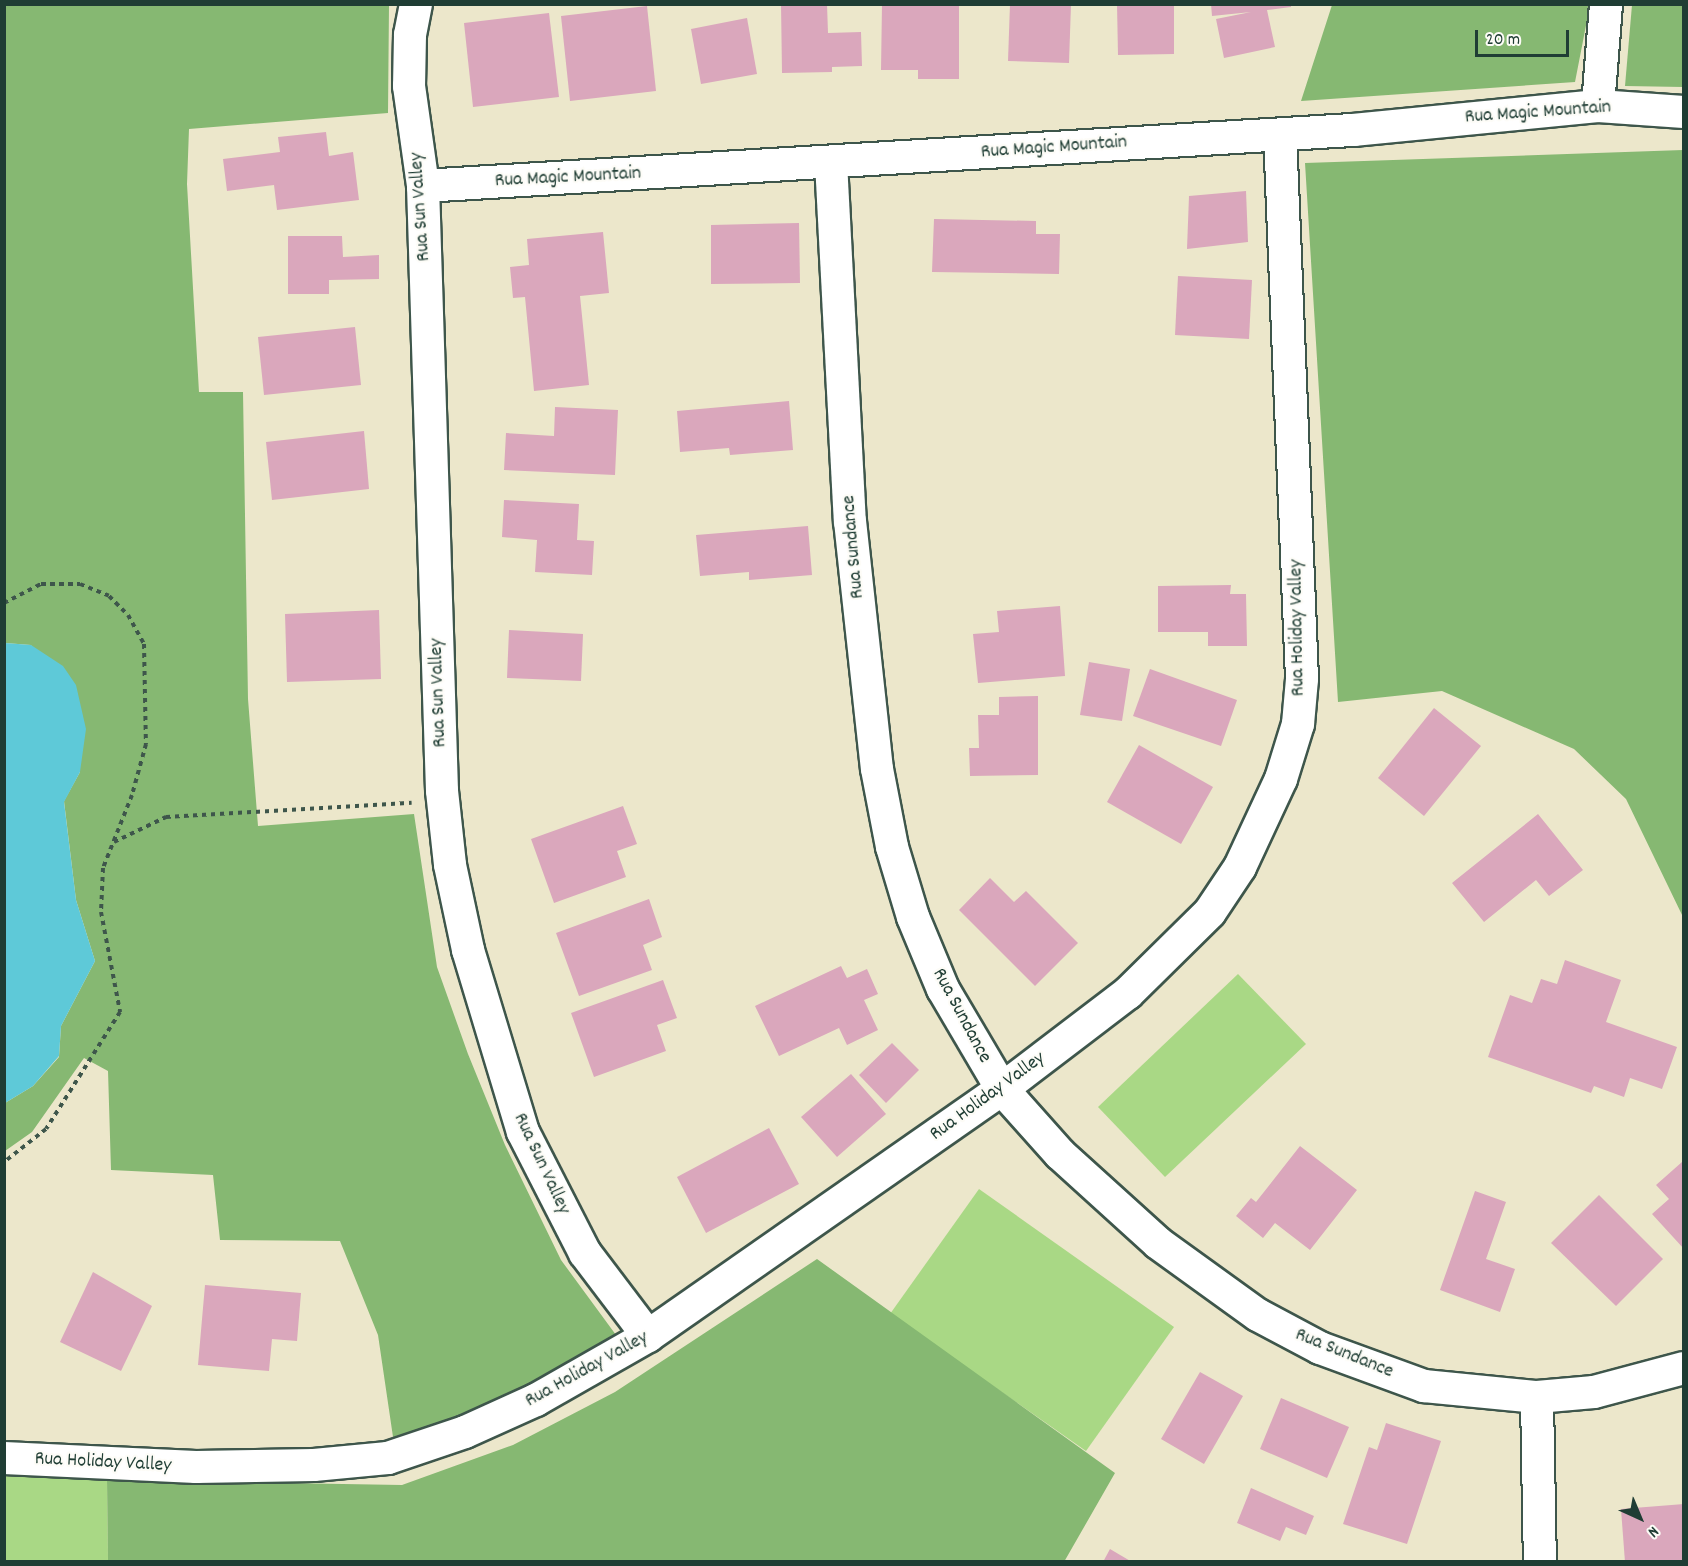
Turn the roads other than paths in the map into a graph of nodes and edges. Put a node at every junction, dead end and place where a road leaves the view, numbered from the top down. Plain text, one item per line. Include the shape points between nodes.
1 (416, 4) edge
2 (1606, 4) edge
3 (1598, 106) junction
4 (1683, 112) edge
5 (1280, 134) junction
6 (831, 162) junction
7 (423, 186) junction
8 (1002, 1089) junction
9 (648, 1336) junction
10 (1683, 1368) edge
11 (1537, 1397) junction
12 (4, 1458) edge
13 (1540, 1562) edge

1 - 7 street, Rua Sun Valley via 410,35 409,86
2 - 3 street
3 - 4 street, Rua Magic Mountain
3 - 5 street, Rua Magic Mountain
5 - 6 street, Rua Magic Mountain
5 - 8 street, Rua Holiday Valley via 1302,679 1298,724 1261,828 1210,912 1128,993
6 - 7 street, Rua Magic Mountain
6 - 8 street, Rua Sundance via 850,521 877,769 892,847 913,917 943,989
7 - 9 street, Rua Sun Valley via 443,801 450,865 468,950 523,1132 585,1253
8 - 9 street, Rua Holiday Valley
8 - 11 street, Rua Sundance via 1060,1154 1132,1221 1215,1287 1258,1315 1320,1348 1424,1386
9 - 12 street, Rua Holiday Valley via 536,1400 465,1432 388,1458 314,1465 196,1467
10 - 11 street, Rua Sundance via 1594,1392
11 - 13 street

